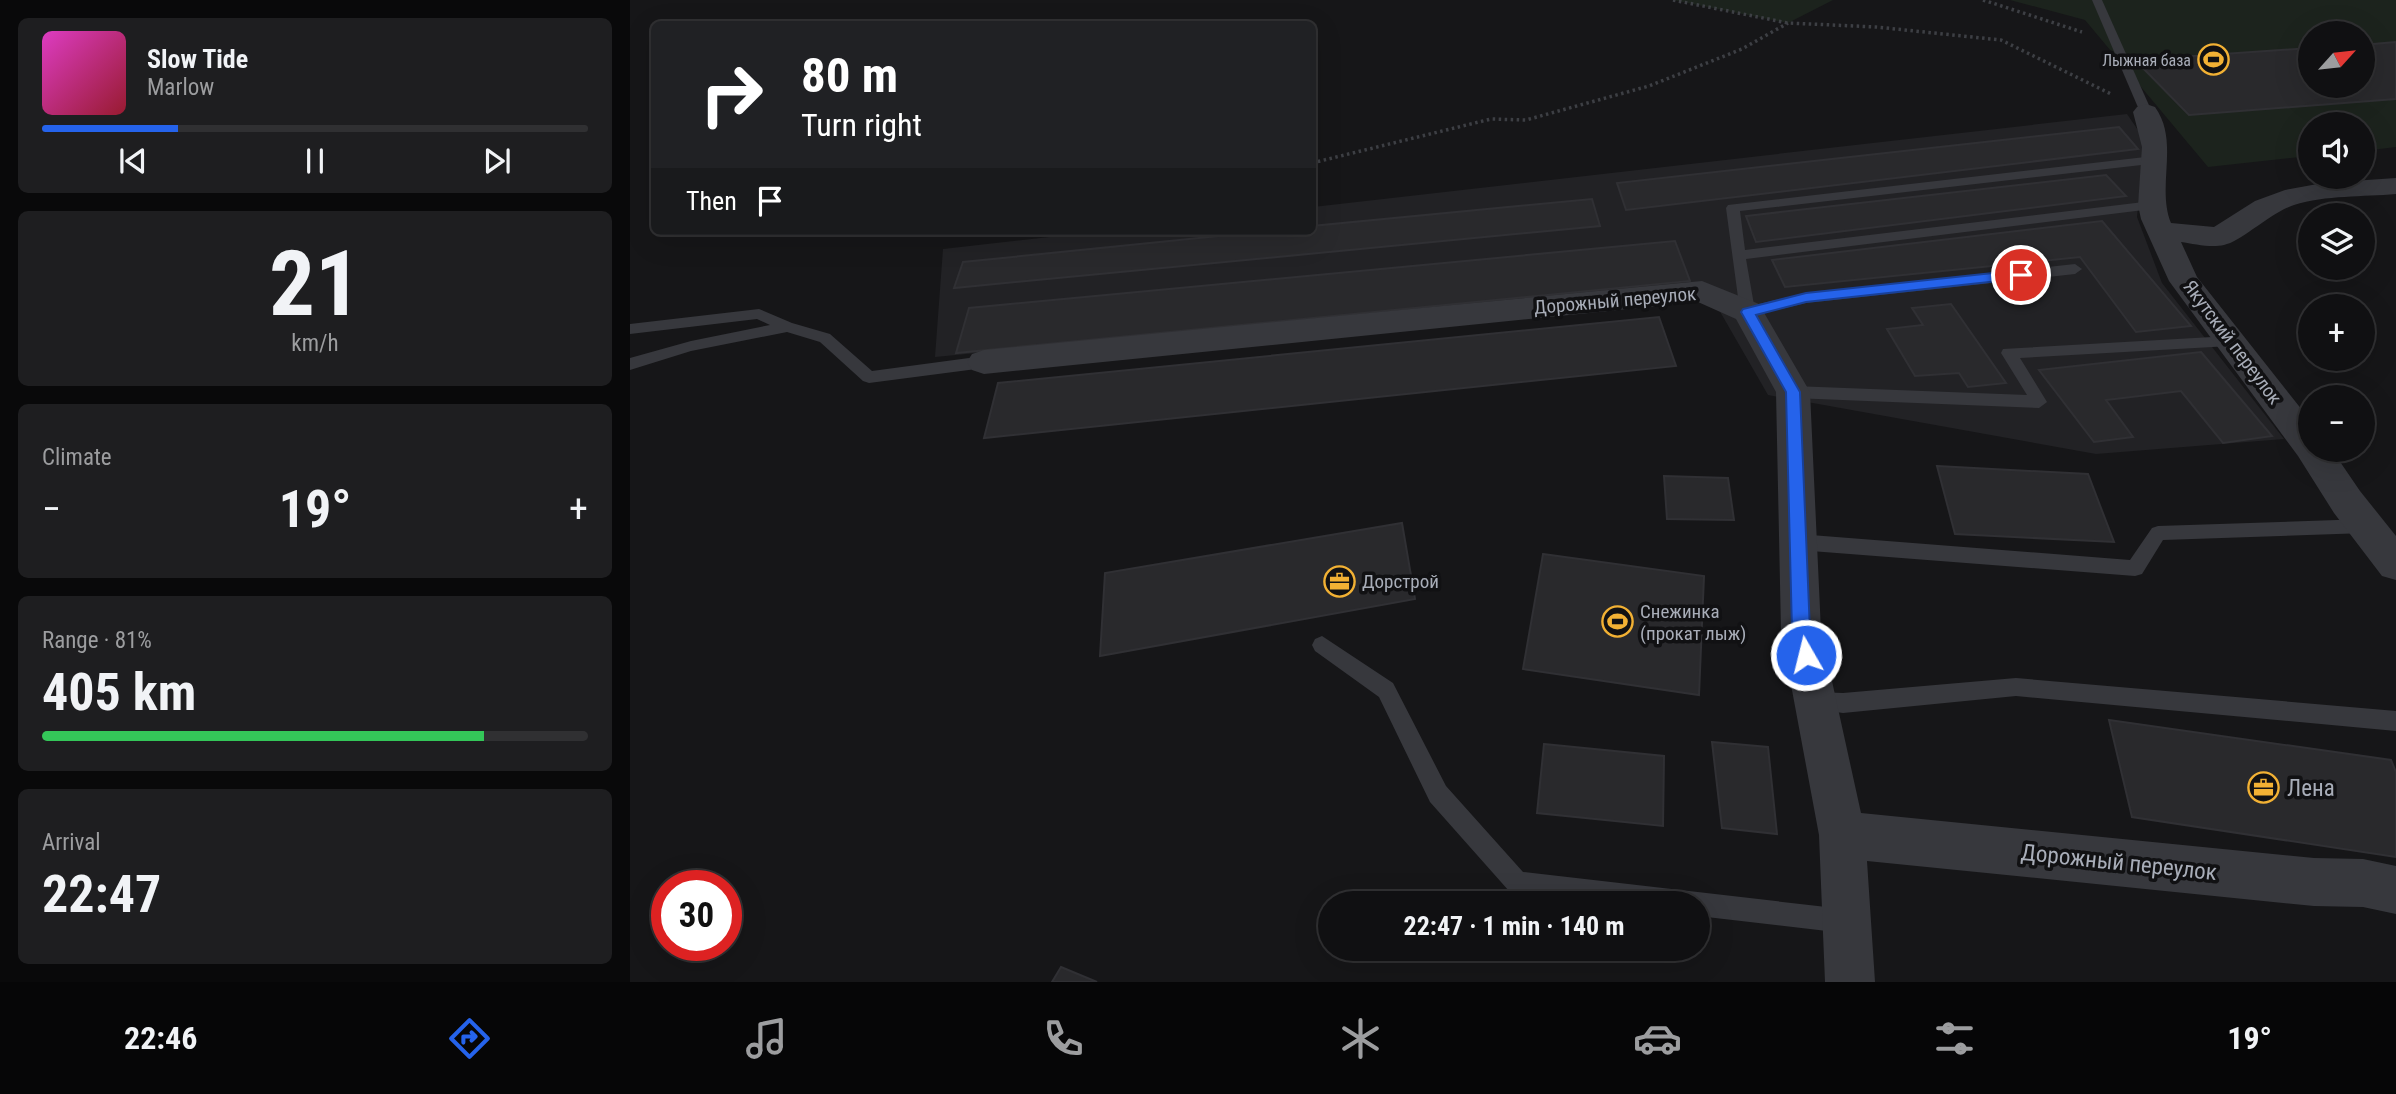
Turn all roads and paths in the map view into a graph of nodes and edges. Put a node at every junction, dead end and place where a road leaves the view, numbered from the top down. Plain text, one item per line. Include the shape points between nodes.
1 (1673, 0) edge
2 (1983, 0) edge
3 (2097, 0) edge
4 (1787, 23) junction
5 (2088, 40) dead end
6 (2146, 112) junction
7 (2154, 160) junction
8 (1316, 162) edge
9 (2396, 186) edge
10 (2156, 218) junction
11 (1738, 255) junction
12 (2075, 269) dead end
13 (1748, 312) junction
14 (787, 327) junction
15 (630, 329) edge
16 (2230, 341) junction
17 (984, 362) joint
18 (630, 364) edge
19 (1793, 392) junction
20 (2298, 430) edge
21 (2321, 462) edge
22 (2366, 526) junction
23 (1798, 542) junction
24 (2396, 564) edge
25 (1322, 645) dead end
26 (1815, 701) junction
27 (2396, 722) edge
28 (1842, 835) junction
29 (2396, 890) edge
30 (1586, 891) edge
31 (1710, 905) edge
32 (1847, 921) junction
33 (1850, 982) edge

1 - 4 path
2 - 5 path via 2080,29
3 - 6 lane
4 - 6 path via 2001,40
4 - 8 path via 1742,48 1649,86 1526,120 1491,119
6 - 7 street, Якутский переулок
7 - 10 street, Якутский переулок
7 - 11 lane via 1733,208
9 - 10 street via 2281,200 2220,237
10 - 11 lane
10 - 16 street, Якутский переулок via 2184,281
11 - 13 lane
12 - 13 lane via 1806,298
13 - 17 street, Дорожный переулок via 1702,290
13 - 19 street
14 - 15 lane via 760,314
14 - 17 lane via 825,338 869,377
14 - 18 lane via 691,346
16 - 19 lane via 2009,353 2039,402
16 - 20 street, Якутский переулок
19 - 23 street
21 - 22 street, Якутский переулок
22 - 23 lane via 2158,533 2134,568
22 - 24 street, Якутский переулок
23 - 26 street via 1801,631
25 - 30 lane via 1387,690 1438,794 1517,883
26 - 27 lane via 1843,703 2016,687
26 - 28 street
28 - 29 street, Дорожный переулок via 2363,883
28 - 32 street
31 - 32 lane
32 - 33 street

